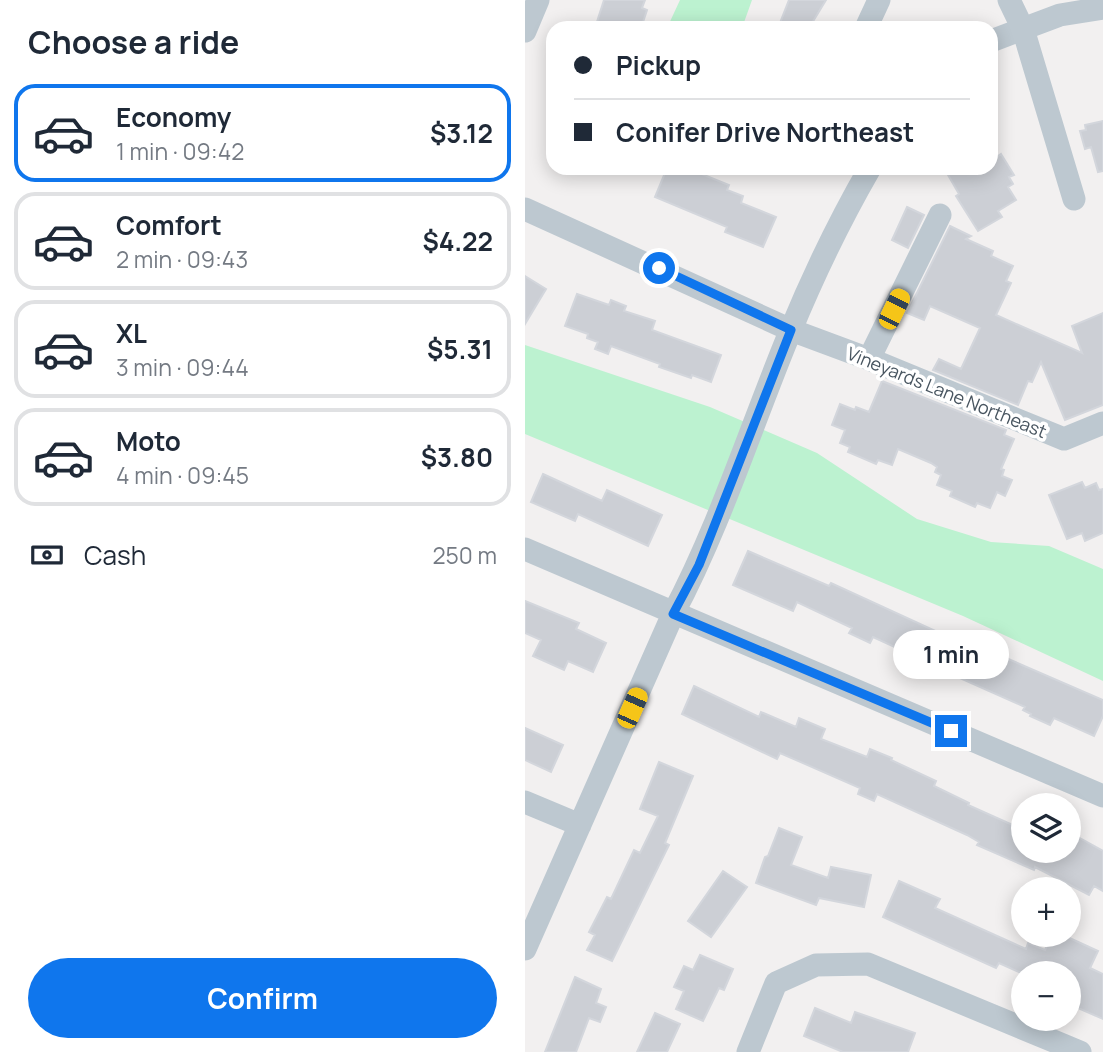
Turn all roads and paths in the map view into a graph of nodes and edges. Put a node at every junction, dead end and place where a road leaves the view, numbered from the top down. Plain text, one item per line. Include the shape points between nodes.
1 (538, 0) edge
2 (879, 0) edge
3 (1009, 0) edge
4 (1103, 8) edge
5 (869, 21) edge
6 (1023, 29) junction
7 (525, 31) edge
8 (998, 38) edge
9 (866, 175) edge
10 (1074, 200) dead end
11 (525, 209) edge
12 (940, 215) dead end
13 (791, 330) junction
14 (869, 359) junction
15 (1103, 423) edge
16 (525, 549) edge
17 (673, 614) junction
18 (1103, 796) edge
19 (525, 802) edge
20 (580, 825) junction
21 (525, 949) edge
22 (748, 1052) edge
23 (1080, 1052) edge

1 - 7 street
2 - 5 street
3 - 6 street
4 - 6 street via 1060,15
6 - 8 street
6 - 10 street
9 - 13 street
11 - 13 street, Vineyards Lane Northeast
12 - 14 street
13 - 14 street, Vineyards Lane Northeast
13 - 17 street via 699,565
14 - 15 street, Vineyards Lane Northeast via 1064,439
16 - 17 street
17 - 18 street
17 - 20 street
19 - 20 street
20 - 21 street
22 - 23 street via 776,984 815,965 868,964

